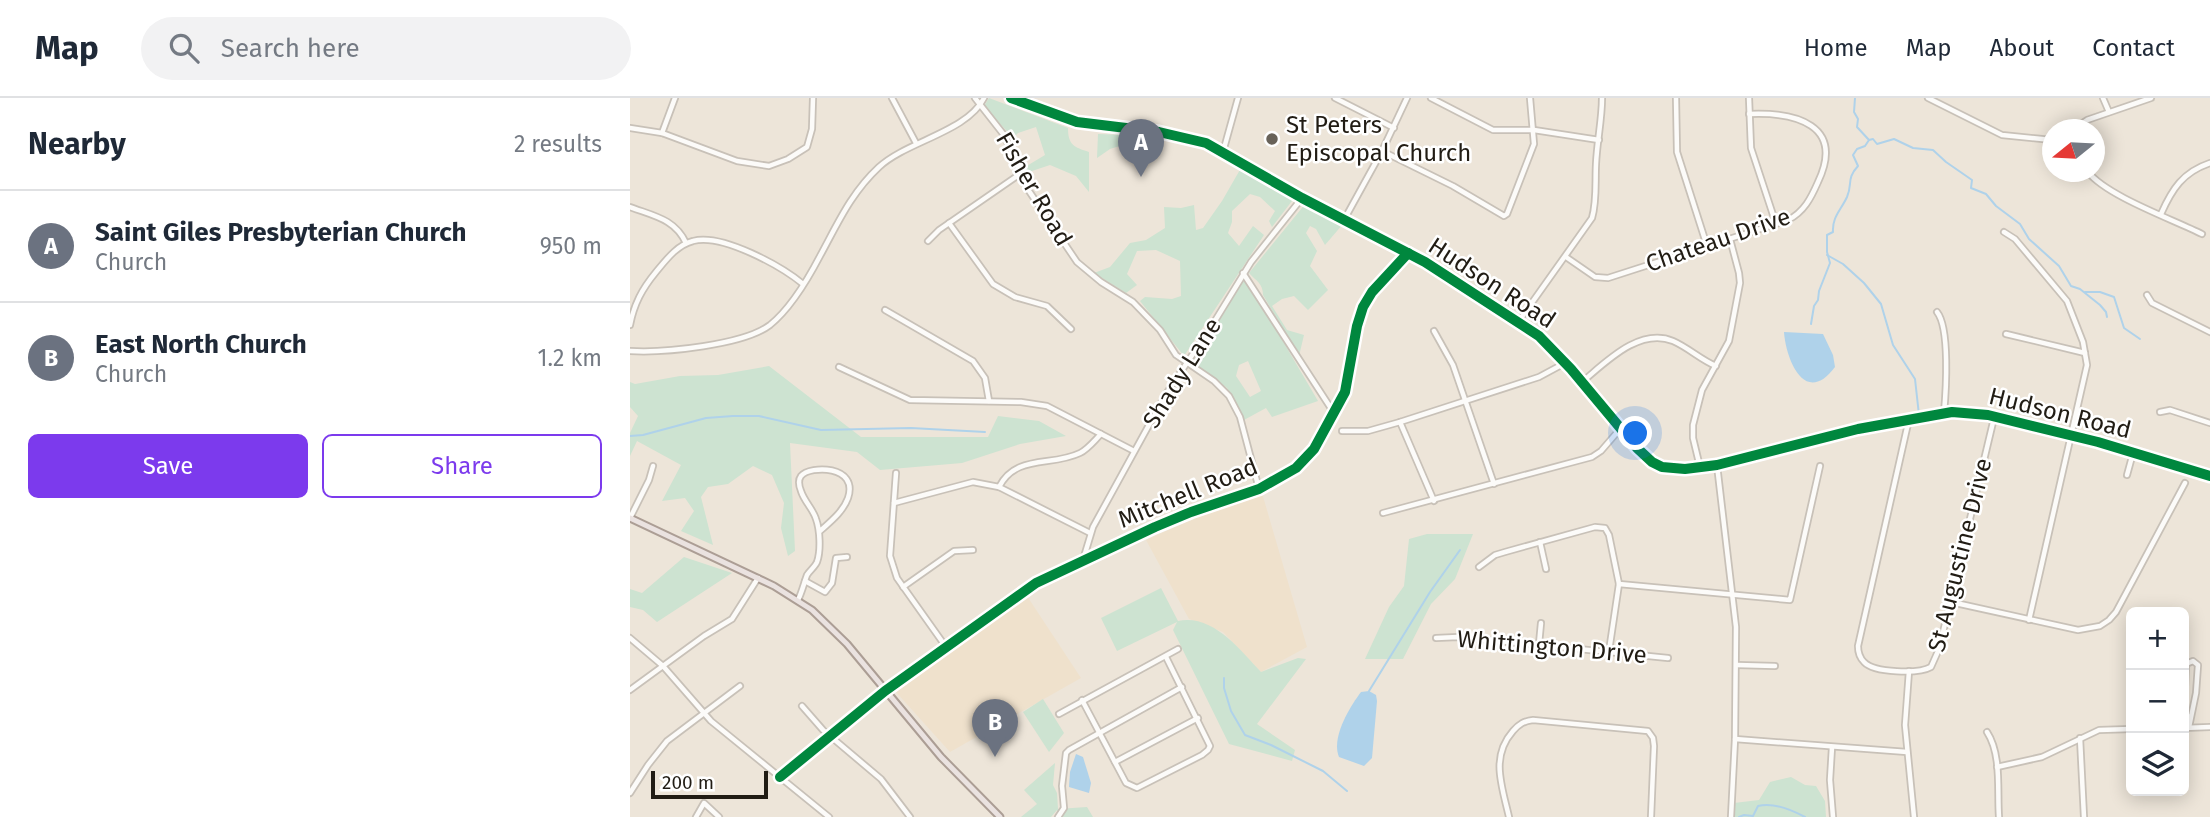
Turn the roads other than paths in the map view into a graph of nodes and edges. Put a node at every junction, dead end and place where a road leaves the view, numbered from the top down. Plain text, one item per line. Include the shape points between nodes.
1 (675, 98) edge
2 (813, 98) edge
3 (892, 98) edge
4 (975, 98) edge
5 (984, 98) edge
6 (1011, 98) edge
7 (1238, 98) edge
8 (1335, 98) edge
9 (1407, 98) edge
10 (1431, 98) edge
11 (1530, 98) edge
12 (1602, 98) edge
13 (1676, 98) edge
14 (1749, 98) edge
15 (1928, 98) edge
16 (2104, 98) edge
17 (2151, 98) edge
18 (980, 106) junction
19 (2109, 112) junction
20 (1749, 114) junction
21 (2090, 119) edge
22 (630, 128) edge
23 (1394, 128) junction
24 (1534, 130) junction
25 (662, 133) junction
26 (2042, 139) edge
27 (1599, 140) junction
28 (916, 144) junction
29 (1382, 151) junction
30 (1223, 152) junction
31 (2210, 163) edge
32 (1020, 174) junction
33 (2098, 182) edge
34 (1301, 198) junction
35 (630, 207) edge
36 (2161, 214) junction
37 (1344, 220) junction
38 (949, 223) junction
39 (1776, 224) junction
40 (2004, 232) dead end
41 (2202, 234) dead end
42 (1730, 239) junction
43 (928, 241) dead end
44 (686, 243) junction
45 (1707, 246) junction
46 (1408, 253) junction
47 (1566, 257) junction
48 (1243, 273) junction
49 (803, 284) junction
50 (2147, 295) dead end
51 (885, 310) dead end
52 (1937, 312) dead end
53 (1519, 321) junction
54 (630, 325) edge
55 (1071, 329) dead end
56 (1434, 331) dead end
57 (2210, 332) edge
58 (2006, 334) dead end
59 (630, 351) edge
60 (2085, 353) junction
61 (1186, 363) junction
62 (1565, 363) junction
63 (839, 366) dead end
64 (1716, 366) junction
65 (1582, 382) junction
66 (1466, 400) junction
67 (989, 401) junction
68 (2160, 412) dead end
69 (1944, 413) junction
70 (1334, 414) junction
71 (1994, 418) junction
72 (1909, 419) junction
73 (1400, 422) junction
74 (2210, 423) edge
75 (1620, 429) junction
76 (1342, 432) dead end
77 (1101, 434) junction
78 (2072, 436) junction
79 (1135, 451) junction
80 (2133, 453) junction
81 (1717, 465) junction
82 (653, 466) dead end
83 (1820, 466) dead end
84 (1700, 467) junction
85 (896, 473) dead end
86 (2127, 475) dead end
87 (2210, 476) edge
88 (2185, 483) dead end
89 (1494, 484) junction
90 (999, 487) junction
91 (1259, 489) junction
92 (1434, 501) junction
93 (894, 503) junction
94 (1383, 513) dead end
95 (630, 518) edge
96 (820, 531) junction
97 (1090, 533) junction
98 (1540, 542) junction
99 (973, 550) dead end
100 (847, 557) dead end
101 (1083, 560) junction
102 (1479, 567) dead end
103 (1546, 569) dead end
104 (758, 578) junction
105 (806, 581) junction
106 (1619, 584) junction
107 (903, 587) junction
108 (1733, 595) junction
109 (797, 600) junction
110 (1951, 602) junction
111 (2029, 620) junction
112 (1541, 623) dead end
113 (630, 638) edge
114 (1436, 638) dead end
115 (1539, 644) junction
116 (946, 647) junction
117 (1178, 649) dead end
118 (1609, 651) junction
119 (1166, 657) junction
120 (1668, 657) dead end
121 (1737, 665) junction
122 (663, 666) junction
123 (1775, 666) dead end
124 (1909, 671) junction
125 (740, 686) dead end
126 (1182, 687) junction
127 (630, 690) edge
128 (886, 691) junction
129 (1082, 700) junction
130 (802, 706) dead end
131 (702, 713) junction
132 (1059, 714) dead end
133 (1198, 718) junction
134 (2189, 719) joint
135 (2189, 727) edge
136 (2210, 727) edge
137 (2126, 729) edge
138 (1099, 731) junction
139 (1987, 732) dead end
140 (830, 736) junction
141 (2080, 738) junction
142 (1735, 739) junction
143 (1832, 747) junction
144 (1907, 752) junction
145 (1115, 762) junction
146 (1997, 767) junction
147 (780, 777) junction
148 (630, 793) edge
149 (696, 817) edge
150 (719, 817) edge
151 (829, 817) edge
152 (910, 817) edge
153 (1000, 817) edge
154 (1058, 817) edge
155 (1509, 817) edge
156 (1651, 817) edge
157 (1731, 817) edge
158 (1833, 817) edge
159 (1914, 817) edge
160 (1999, 817) edge
161 (2084, 817) edge

1 - 25 street
2 - 25 street via 809,143 774,165 748,164
3 - 28 street
4 - 18 street, Fisher Road
5 - 18 street
6 - 30 street, Hudson Road via 1077,122 1176,135
7 - 30 street
8 - 23 street
9 - 23 street
10 - 24 street via 1493,130
11 - 24 street
12 - 27 street
13 - 45 street via 1677,152
14 - 20 street
15 - 26 street via 2002,135
16 - 19 street
17 - 19 street
18 - 28 street
18 - 32 street, Fisher Road via 1004,135
19 - 21 street
20 - 39 street via 1751,148
20 - 39 street, Chateau Drive via 1797,119 1817,131 1826,148 1825,167 1807,204 1795,216
22 - 25 street
23 - 29 street
24 - 27 street
24 - 29 street via 1532,151 1504,216
27 - 47 street via 1593,214
28 - 49 street via 886,161 857,191
29 - 37 street
30 - 34 street, Hudson Road
31 - 36 street via 2190,171 2179,182
32 - 38 street
32 - 61 street, Fisher Road via 1077,262 1139,307
33 - 36 street
34 - 37 street, Hudson Road
34 - 48 street, Shady Lane
35 - 44 street via 673,224
36 - 41 street
37 - 46 street, Hudson Road
38 - 43 street
38 - 55 street via 993,284 1015,297 1047,306
39 - 42 street, Chateau Drive
40 - 60 street via 2067,301
42 - 45 street, Chateau Drive
42 - 64 street via 1740,283 1729,341
44 - 49 street via 707,240 727,245 772,263
44 - 54 street via 643,288
45 - 47 street, Chateau Drive via 1605,278 1591,275
46 - 53 street, Hudson Road
46 - 70 street, Mitchell Road via 1363,307 1349,379
47 - 53 street
48 - 61 street, Shady Lane
48 - 70 street
49 - 59 street via 774,321 757,332 704,346
50 - 57 street via 2152,303
51 - 67 street via 973,361 985,378
52 - 69 street via 1945,347
53 - 62 street, Hudson Road
56 - 66 street via 1450,357
58 - 60 street
60 - 78 street via 2087,368
61 - 79 street, Shady Lane
61 - 91 street, Fisher Road via 1233,402
62 - 65 street, Hudson Road
62 - 66 street
63 - 67 street via 911,400
64 - 65 street via 1674,342 1656,339 1622,350
64 - 84 street via 1702,390 1693,425
65 - 75 street, Hudson Road
66 - 73 street
66 - 89 street
67 - 77 street via 1047,406
68 - 74 street via 2169,410
69 - 71 street, Hudson Road
69 - 72 street, Hudson Road
70 - 91 street, Mitchell Road via 1304,462
71 - 78 street, Hudson Road
71 - 110 street, St Augustine Drive
72 - 81 street, Hudson Road
72 - 124 street, St Augustine Drive via 1858,646 1860,658 1868,665
73 - 76 street
73 - 92 street
75 - 84 street, Hudson Road via 1658,466 1675,470
75 - 89 street via 1591,457
77 - 79 street
77 - 90 street via 1077,454 1015,469
78 - 80 street, Hudson Road
78 - 111 street
79 - 97 street, Shady Lane
80 - 86 street
80 - 87 street, Hudson Road
81 - 84 street, Hudson Road
81 - 108 street
82 - 95 street
83 - 108 street via 1791,599
85 - 93 street
88 - 111 street via 2109,620 2093,629 2078,630
89 - 92 street
90 - 93 street via 973,482
90 - 97 street
91 - 101 street, Mitchell Road via 1191,512
92 - 94 street
93 - 107 street via 890,559
95 - 104 main road
96 - 96 street via 799,481 807,472 835,470 847,478 848,498
96 - 105 street via 817,561
97 - 101 street, Shady Lane
98 - 102 street via 1495,555
98 - 103 street
98 - 106 street via 1603,527 1609,535
99 - 107 street via 954,551
100 - 105 street via 836,558 832,583 825,592
101 - 116 street, Mitchell Road via 1029,588
104 - 109 main road
104 - 122 street via 732,619
105 - 109 street
106 - 108 street
106 - 118 street
107 - 116 street
108 - 121 street
109 - 128 main road via 834,630
110 - 111 street
110 - 124 street, St Augustine Drive via 1933,664 1923,671
112 - 115 street
113 - 122 street
114 - 115 street, Whittington Drive
115 - 118 street, Whittington Drive
116 - 128 street, Mitchell Road
117 - 119 street
118 - 120 street, Whittington Drive
119 - 126 street
119 - 129 street
121 - 123 street
121 - 142 street
122 - 127 street
122 - 131 street
124 - 144 street
125 - 131 street
126 - 133 street
126 - 138 street
128 - 140 street, Mitchell Road
128 - 153 main road
129 - 132 street
129 - 138 street
130 - 140 street
131 - 147 street
131 - 148 street via 660,748
133 - 145 street
133 - 145 street via 1208,750 1149,783 1131,787
134 - 134 street via 2196,693 2197,665 2193,661 2186,664 2184,709
135 - 136 street
137 - 141 street via 2105,729
138 - 145 street
138 - 154 street via 1066,753 1063,808
139 - 146 street
140 - 147 street, Mitchell Road
140 - 152 street via 881,779
141 - 146 street via 2038,759
141 - 161 street
142 - 143 street
142 - 157 street
143 - 144 street
143 - 158 street
144 - 159 street
146 - 160 street
147 - 151 street
149 - 150 street via 704,803
155 - 156 street via 1500,754 1516,728 1532,720 1647,731 1654,746

